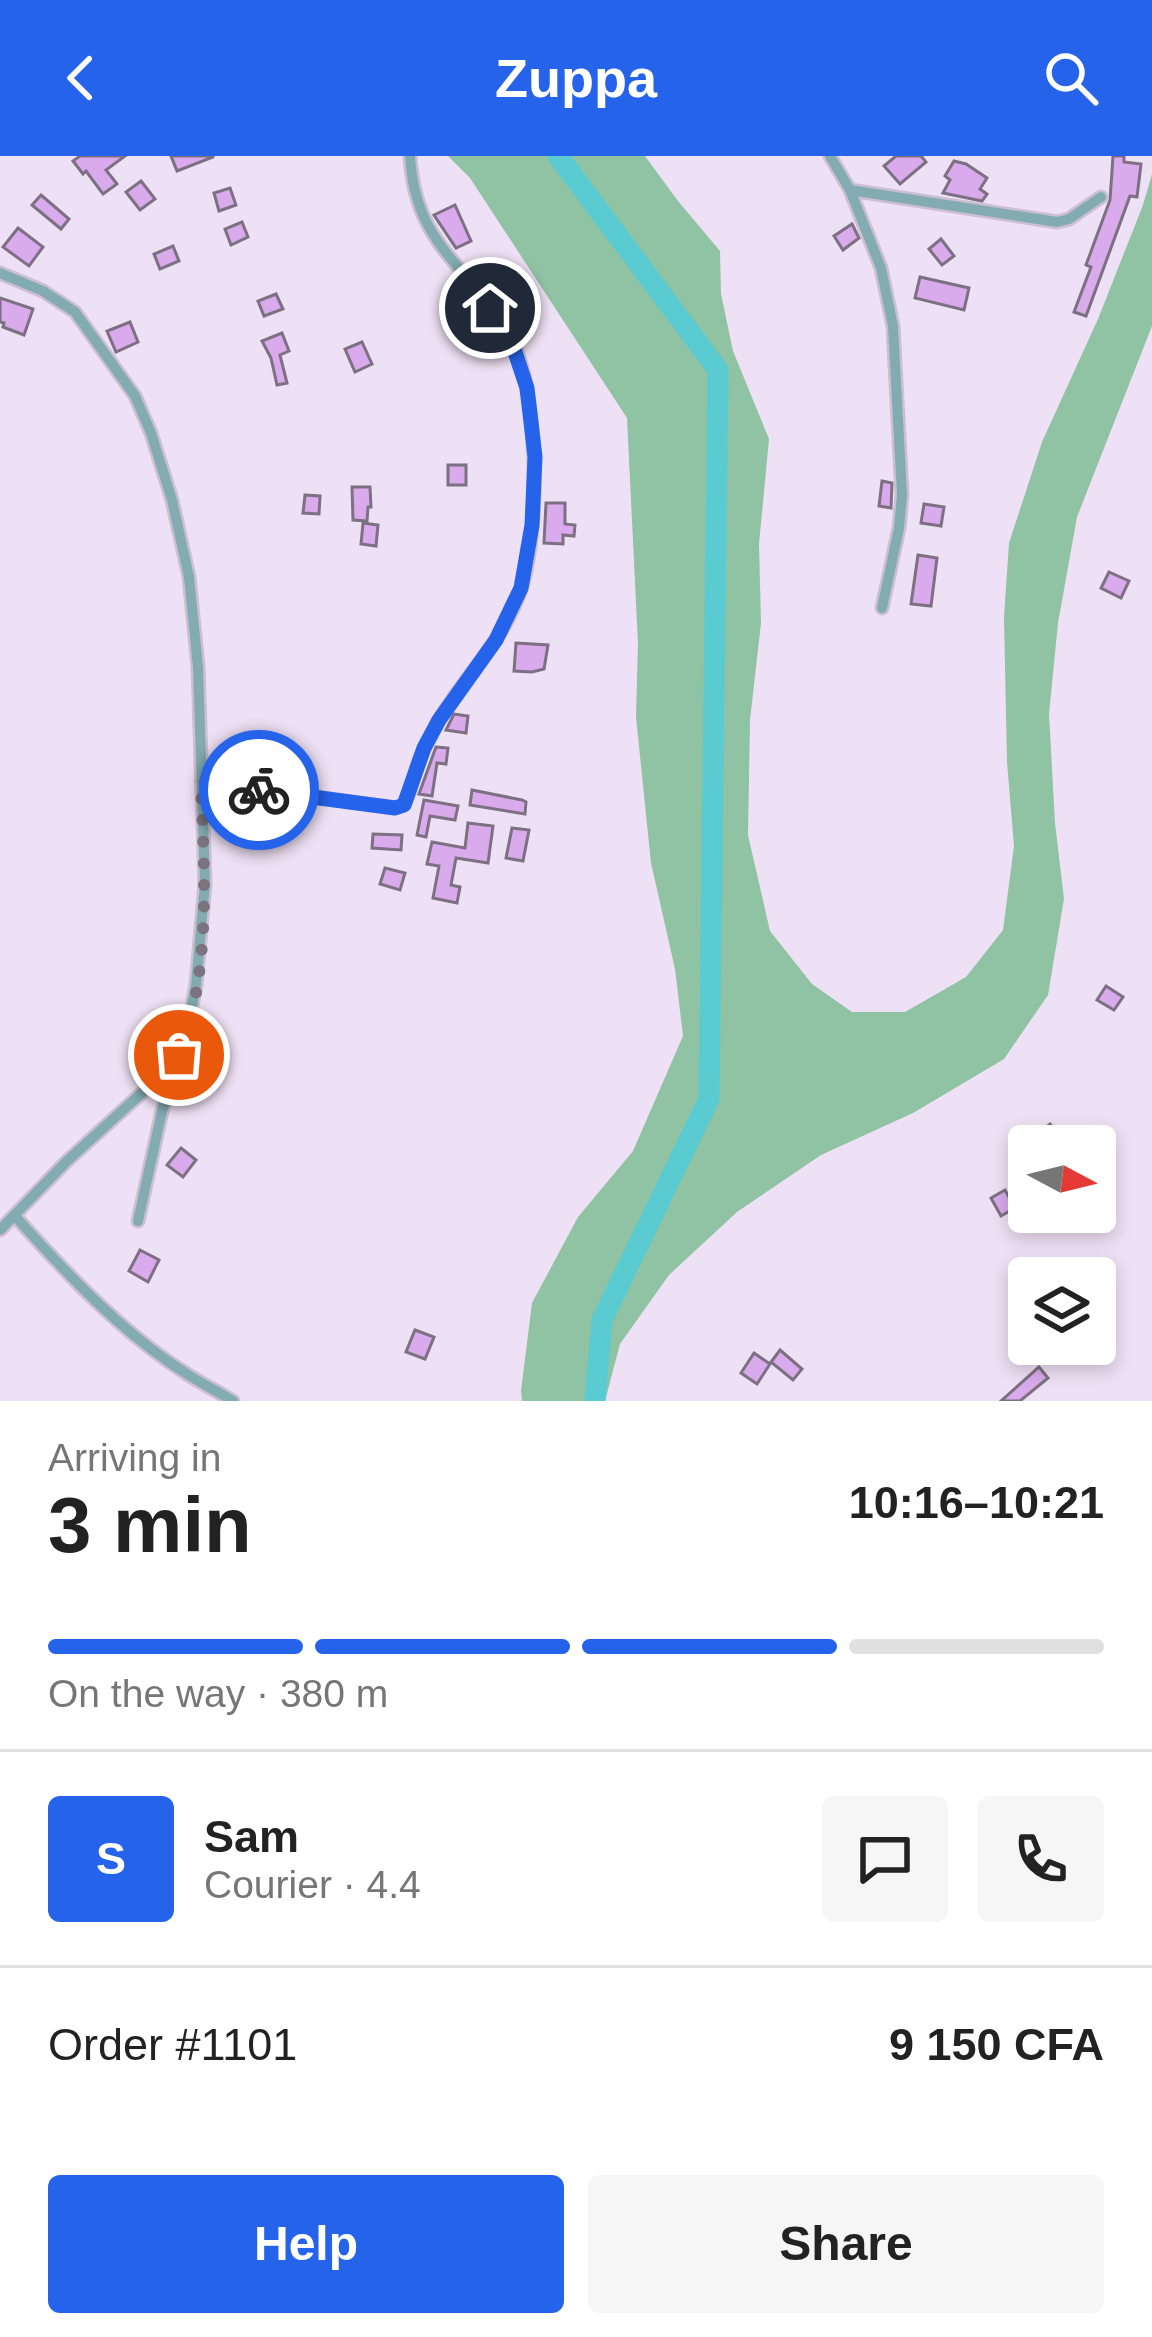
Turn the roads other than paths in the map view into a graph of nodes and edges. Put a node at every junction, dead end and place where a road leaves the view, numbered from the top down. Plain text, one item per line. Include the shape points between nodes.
1 (410, 156) edge
2 (830, 156) edge
3 (850, 190) junction
4 (1101, 196) dead end
5 (0, 273) edge
6 (882, 608) dead end
7 (201, 781) junction
8 (179, 1055) junction
9 (15, 1216) junction
10 (138, 1221) dead end
11 (0, 1230) edge
12 (233, 1401) edge

1 - 7 street via 433,237 508,331 527,388 535,457 521,588 496,640 439,720 404,805
2 - 3 street
3 - 4 street via 1057,222
3 - 6 street via 881,268 893,326 902,495
5 - 7 street via 75,312 135,396 151,433 189,577
7 - 8 street via 202,941
8 - 9 street
8 - 10 street
9 - 11 street
9 - 12 street via 135,1335

